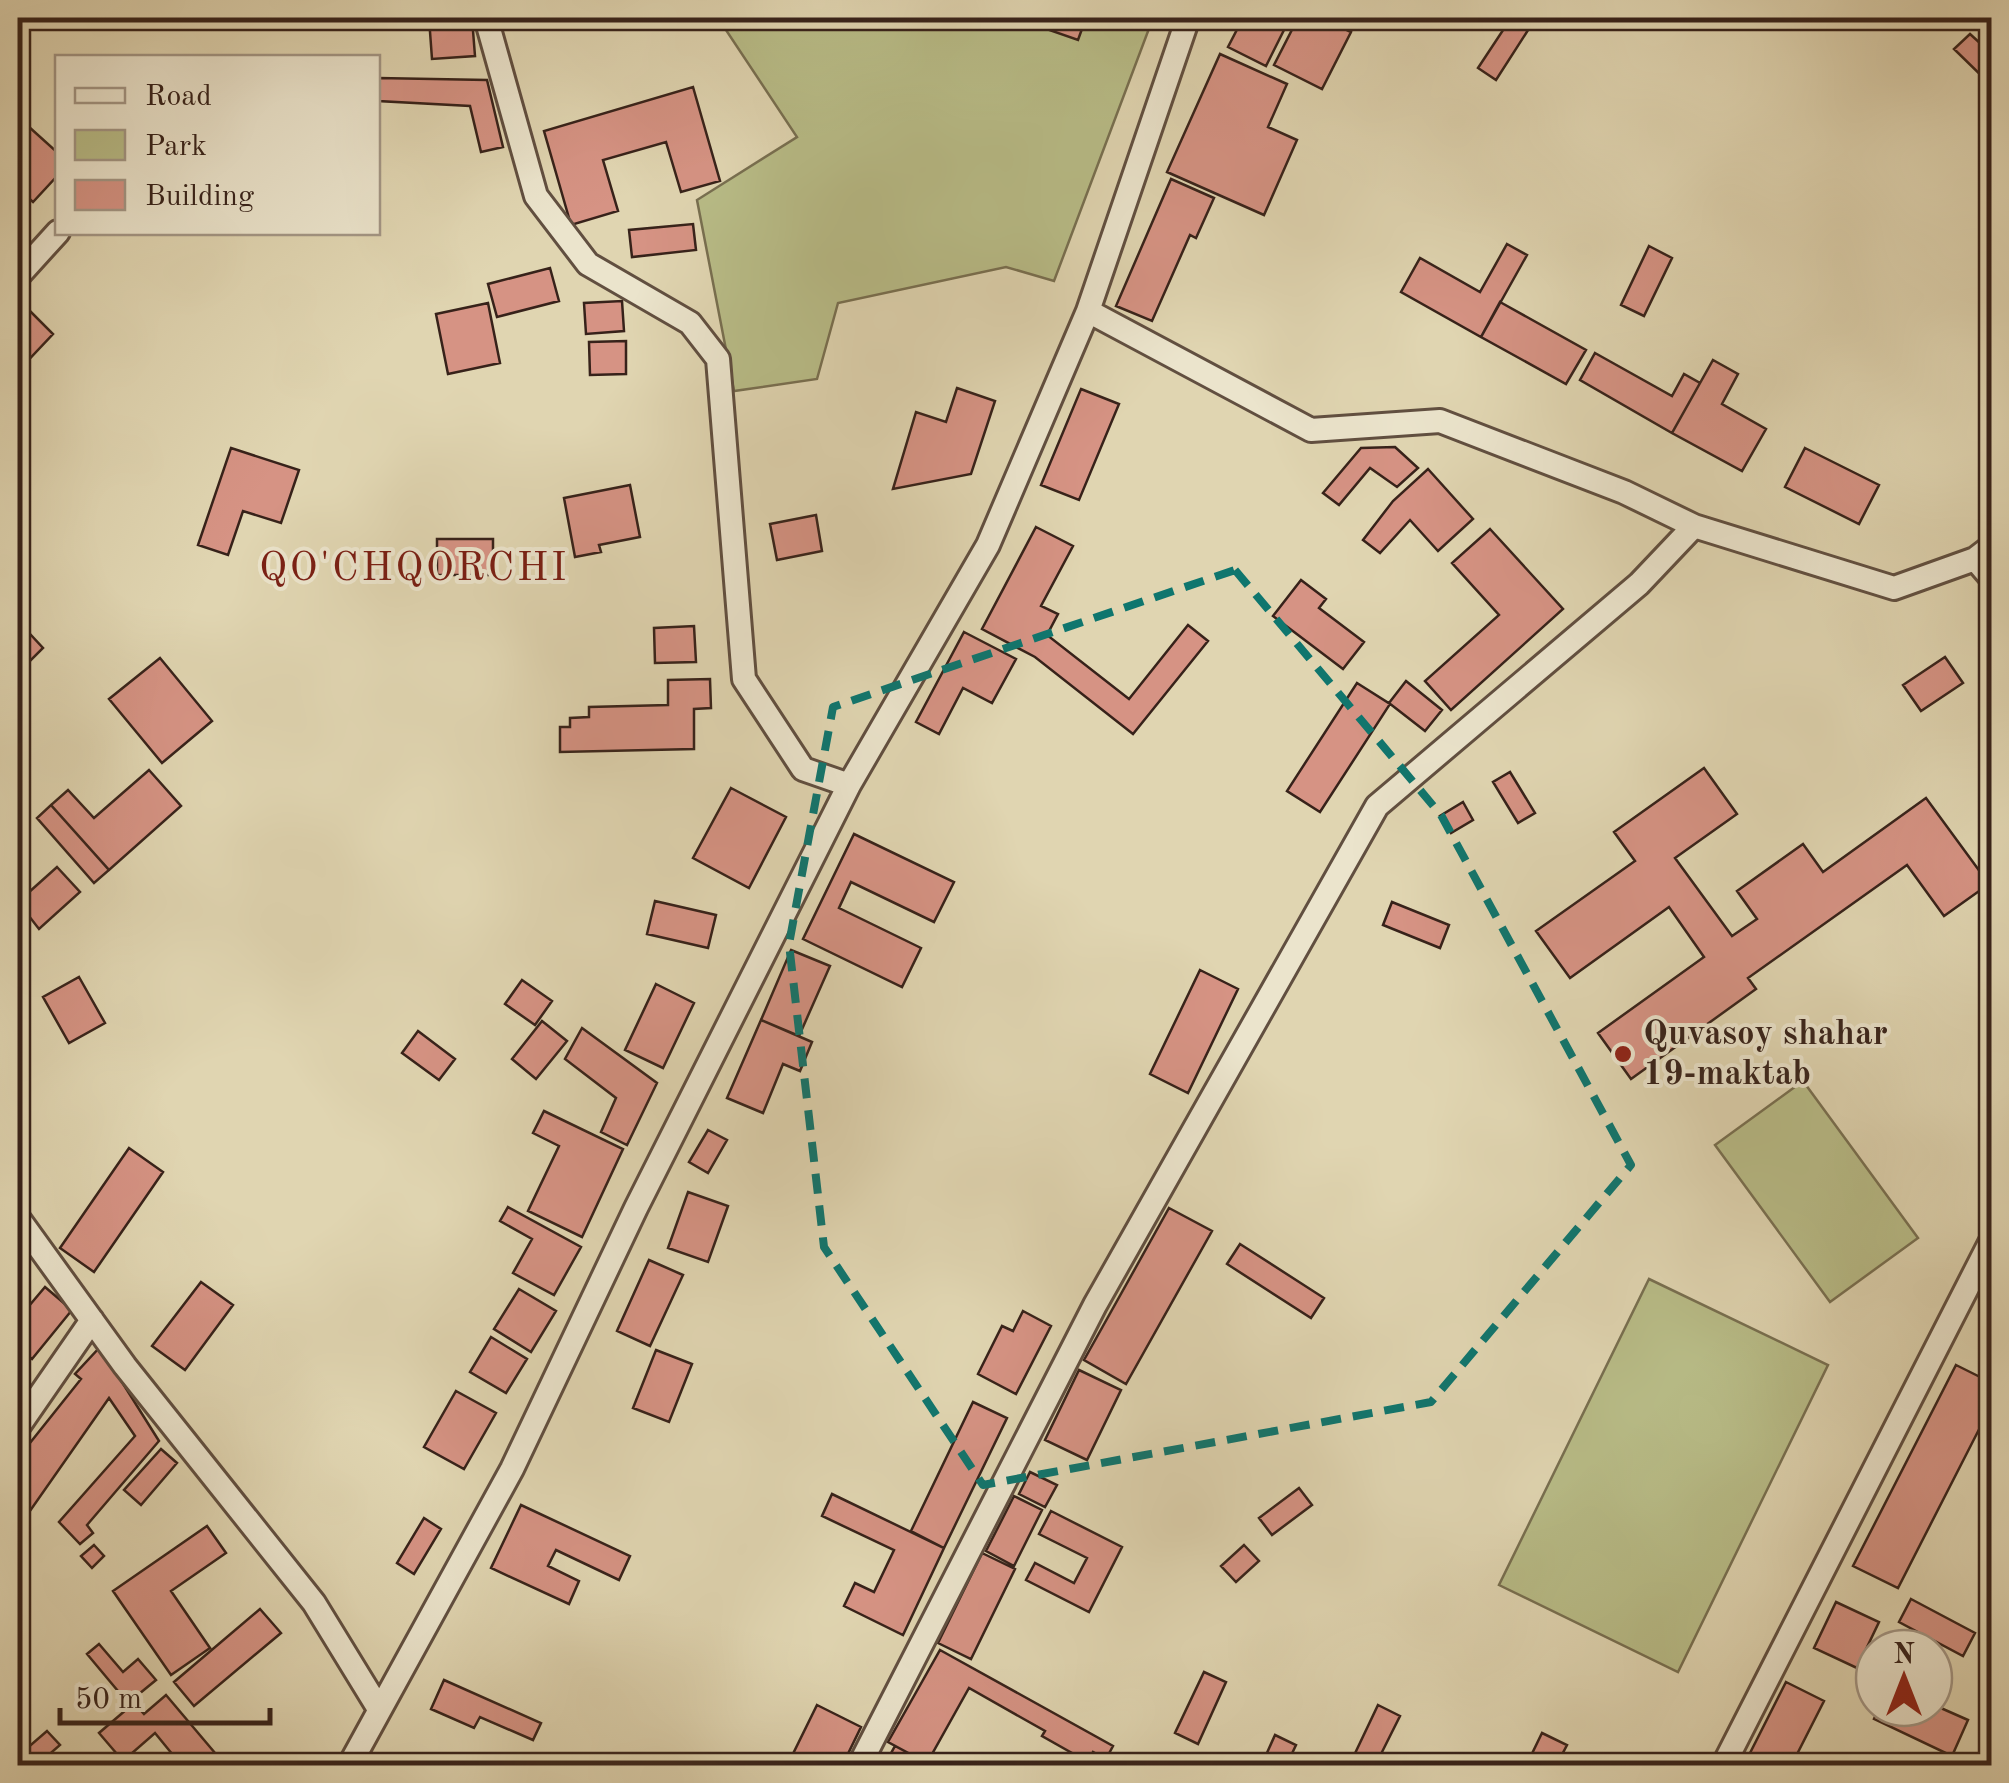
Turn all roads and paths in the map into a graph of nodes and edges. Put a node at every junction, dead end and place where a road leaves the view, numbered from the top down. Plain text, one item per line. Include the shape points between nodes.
1 (486, 18) edge
2 (1188, 18) edge
3 (55, 235) edge
4 (18, 276) edge
5 (1088, 311) junction
6 (1694, 526) junction
7 (1983, 552) edge
8 (1992, 579) edge
9 (849, 784) junction
10 (18, 1218) edge
11 (1992, 1239) edge
12 (1986, 1268) edge
13 (92, 1320) junction
14 (18, 1427) edge
15 (379, 1708) junction
16 (349, 1766) edge
17 (860, 1766) edge
18 (1724, 1766) edge

1 - 9 street via 536,196 588,264 690,323 718,359 744,679 803,769
2 - 5 street
3 - 4 street
5 - 6 street via 1312,430 1440,421
5 - 9 street via 988,544
6 - 7 street via 1894,588
6 - 17 street via 1639,584 1377,806 1094,1306
7 - 8 street
9 - 15 street via 512,1469
10 - 13 street
11 - 12 street
12 - 18 street
13 - 14 street
13 - 15 street via 314,1603
15 - 16 street

